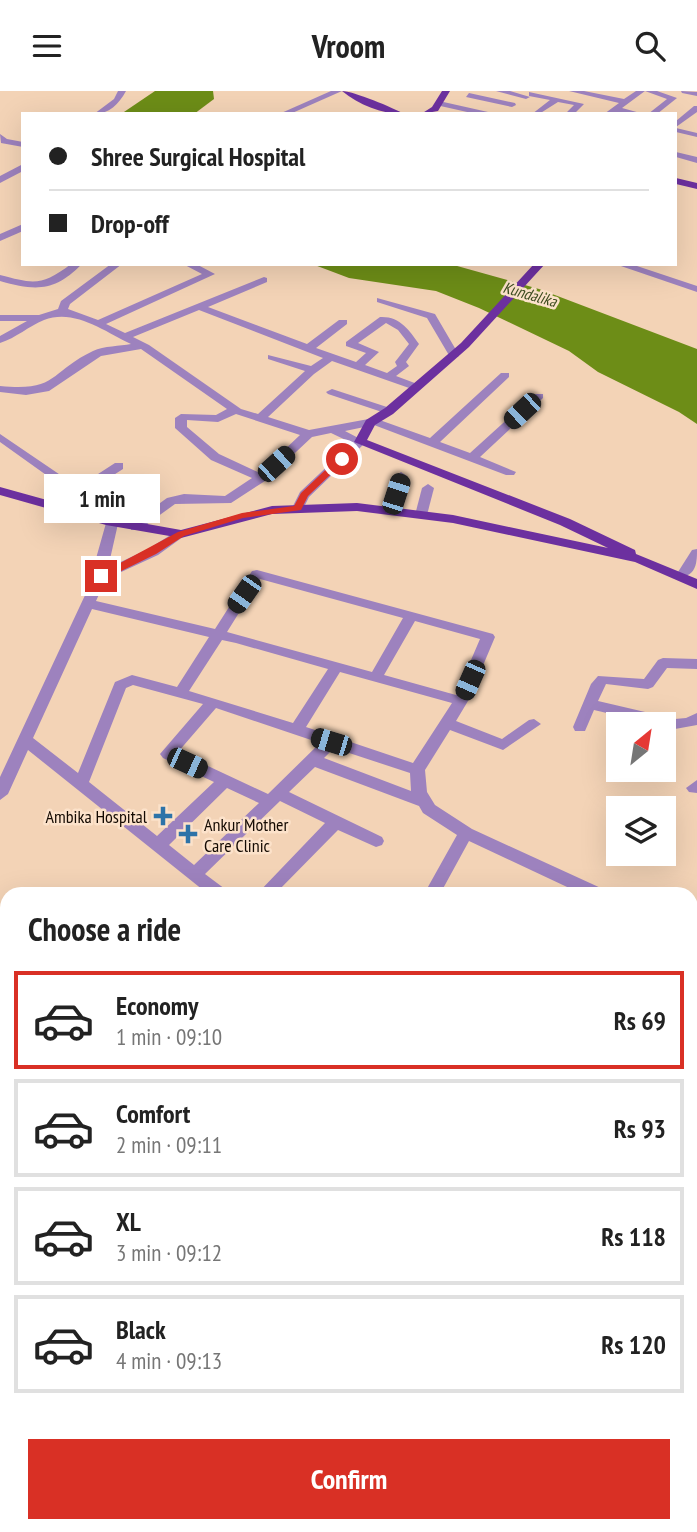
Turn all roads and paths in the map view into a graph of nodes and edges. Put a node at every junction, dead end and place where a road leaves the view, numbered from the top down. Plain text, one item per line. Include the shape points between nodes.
1 (122, 91) edge
2 (338, 91) edge
3 (346, 91) edge
4 (446, 91) edge
5 (500, 91) edge
6 (573, 91) edge
7 (618, 91) edge
8 (649, 91) edge
9 (685, 91) edge
10 (638, 93) edge
11 (531, 94) edge
12 (697, 94) edge
13 (469, 95) dead end
14 (558, 99) junction
15 (625, 102) junction
16 (512, 105) junction
17 (697, 108) edge
18 (435, 110) edge
19 (612, 111) edge
20 (101, 112) edge
21 (288, 112) edge
22 (394, 112) edge
23 (462, 112) edge
24 (501, 112) edge
25 (537, 112) edge
26 (571, 112) edge
27 (655, 112) edge
28 (677, 124) edge
29 (696, 133) edge
30 (0, 136) edge
31 (21, 145) edge
32 (677, 155) edge
33 (697, 160) edge
34 (21, 168) edge
35 (4, 176) edge
36 (21, 181) edge
37 (677, 183) edge
38 (697, 188) edge
39 (21, 227) edge
40 (4, 236) edge
41 (75, 266) edge
42 (114, 266) edge
43 (192, 266) edge
44 (538, 266) edge
45 (626, 266) edge
46 (0, 278) edge
47 (264, 280) dead end
48 (44, 286) junction
49 (697, 289) edge
50 (71, 298) junction
51 (381, 300) dead end
52 (197, 306) junction
53 (62, 311) junction
54 (0, 318) edge
55 (40, 318) junction
56 (343, 322) dead end
57 (98, 324) junction
58 (124, 337) junction
59 (0, 340) edge
60 (141, 346) junction
61 (307, 349) junction
62 (454, 355) junction
63 (272, 357) dead end
64 (331, 357) junction
65 (358, 366) junction
66 (312, 370) junction
67 (505, 375) dead end
68 (388, 377) junction
69 (416, 387) junction
70 (0, 389) edge
71 (332, 392) dead end
72 (539, 396) dead end
73 (235, 410) junction
74 (389, 411) junction
75 (260, 418) junction
76 (372, 422) junction
77 (335, 431) junction
78 (309, 434) junction
79 (0, 437) edge
80 (360, 442) junction
81 (432, 443) junction
82 (471, 458) junction
83 (120, 466) dead end
84 (510, 472) dead end
85 (401, 476) dead end
86 (261, 478) junction
87 (428, 488) dead end
88 (0, 491) edge
89 (78, 492) junction
90 (57, 506) junction
91 (298, 508) junction
92 (390, 511) junction
93 (421, 515) junction
94 (113, 522) junction
95 (135, 527) junction
96 (181, 534) junction
97 (697, 554) edge
98 (639, 559) junction
99 (663, 568) junction
100 (691, 575) edge
101 (101, 576) junction
102 (697, 584) edge
103 (89, 604) junction
104 (411, 616) junction
105 (216, 634) junction
106 (697, 664) edge
107 (337, 666) junction
108 (376, 677) junction
109 (181, 692) junction
110 (461, 701) junction
111 (213, 702) junction
112 (590, 704) junction
113 (697, 718) edge
114 (446, 723) junction
115 (534, 724) dead end
116 (580, 727) dead end
117 (296, 731) junction
118 (25, 739) junction
119 (331, 742) junction
120 (313, 759) junction
121 (417, 770) junction
122 (225, 781) junction
123 (81, 784) junction
124 (0, 794) edge
125 (276, 798) junction
126 (425, 802) junction
127 (336, 822) junction
128 (466, 833) junction
129 (376, 841) dead end
130 (156, 846) junction
131 (195, 874) junction
132 (211, 887) edge
133 (272, 887) edge
134 (436, 887) edge
135 (582, 887) edge

1 - 20 street
2 - 21 street
3 - 22 main road
4 - 18 main road
5 - 11 street
6 - 15 street
7 - 10 street
8 - 27 street via 674,97
9 - 12 street
10 - 15 street
11 - 14 street
11 - 16 street
13 - 16 street
14 - 25 street
14 - 26 street via 580,104
15 - 19 street
16 - 24 street
17 - 28 street
18 - 23 street
28 - 29 street
30 - 31 street
32 - 33 street
34 - 35 street
35 - 36 street
37 - 38 main road
39 - 40 street
41 - 48 street
42 - 50 street
43 - 57 street via 210,274
44 - 62 main road
45 - 49 street
46 - 48 street
47 - 52 street
48 - 50 street
50 - 53 street
51 - 62 street via 431,316
52 - 58 street
52 - 61 street
53 - 55 street
53 - 57 street
54 - 55 street
55 - 59 street
56 - 61 street
57 - 58 street
58 - 60 street
60 - 70 street via 101,352 45,389
60 - 73 street
61 - 64 street
62 - 69 main road
63 - 66 street
64 - 65 street
64 - 66 street
65 - 68 street
65 - 68 street via 374,352 350,344 384,319 392,321 414,344 400,362 404,366
66 - 75 street
67 - 81 street
68 - 69 street
69 - 74 main road
71 - 74 street
72 - 82 street
73 - 75 street
73 - 86 street via 218,419 185,416 181,428 212,456
74 - 76 main road
75 - 78 street
76 - 77 street
76 - 80 main road
76 - 81 street
77 - 78 street
77 - 80 street
78 - 86 street
79 - 89 street
80 - 91 street via 304,495
80 - 98 main road via 565,522
81 - 82 street
82 - 84 street
83 - 89 street
85 - 92 street
86 - 95 street via 227,500 171,501
87 - 93 street
88 - 90 main road
89 - 90 street
89 - 94 street via 112,512
90 - 94 main road
91 - 92 main road
91 - 96 main road via 242,516
92 - 93 main road
93 - 98 main road
94 - 95 main road
94 - 101 street via 100,562
95 - 96 main road
96 - 101 street
97 - 100 street
98 - 99 main road
99 - 100 main road
99 - 102 main road
101 - 103 street
103 - 105 street
103 - 118 street
104 - 105 street via 257,574
104 - 108 street
104 - 110 street via 488,637
105 - 107 street
105 - 109 street
106 - 112 street via 663,663 648,684 603,680
107 - 108 street
107 - 117 street
108 - 110 street
109 - 111 street
109 - 123 street via 132,680 122,682
110 - 114 street
111 - 117 street
111 - 122 street via 168,754
112 - 113 street via 675,724
112 - 116 street
114 - 115 street via 503,745
114 - 121 street
117 - 119 street
118 - 123 street
118 - 124 street
119 - 120 street
119 - 121 street
120 - 125 street
120 - 126 street
121 - 126 street
122 - 125 street
122 - 130 street
123 - 130 street
125 - 127 street
125 - 131 street
126 - 128 street
127 - 129 street
127 - 133 street
128 - 134 street
128 - 135 street
130 - 131 street
131 - 132 street

